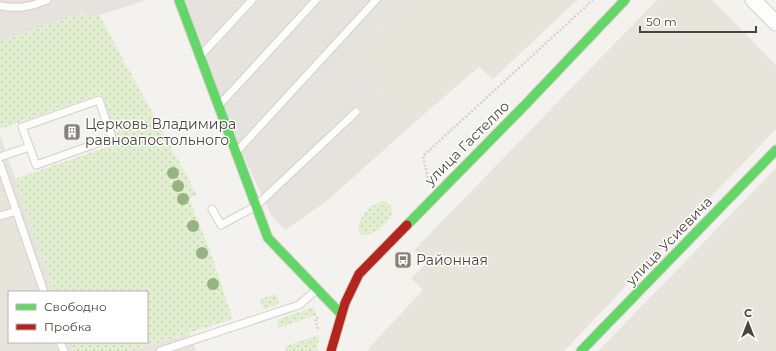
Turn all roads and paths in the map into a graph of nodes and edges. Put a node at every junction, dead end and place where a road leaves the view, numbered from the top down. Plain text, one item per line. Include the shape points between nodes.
1 (47, 0) edge
2 (252, 0) edge
3 (316, 0) edge
4 (376, 0) edge
5 (593, 0) edge
6 (625, 0) edge
7 (754, 0) edge
8 (181, 1) edge
9 (0, 6) edge
10 (776, 23) edge
11 (200, 57) junction
12 (218, 106) junction
13 (356, 112) dead end
14 (29, 147) junction
15 (776, 150) edge
16 (236, 153) junction
17 (0, 157) edge
18 (0, 164) edge
19 (432, 198) junction
20 (256, 206) junction
21 (212, 209) dead end
22 (17, 211) junction
23 (0, 216) edge
24 (316, 290) junction
25 (44, 291) edge
26 (341, 314) junction
27 (160, 351) edge
28 (331, 351) edge
29 (581, 351) edge

1 - 9 lane via 30,6
2 - 11 lane
3 - 12 lane
4 - 16 lane
5 - 19 path via 423,156
6 - 19 street, улица Гастелло
7 - 10 street
8 - 11 street
11 - 12 street
12 - 16 street
13 - 20 lane
14 - 14 lane via 22,127 99,100 112,138 36,165
14 - 17 lane
15 - 29 street, улица Усиевича
16 - 20 street
18 - 22 lane
19 - 26 street, улица Гастелло via 359,274
20 - 21 lane via 221,225
20 - 24 street via 268,238
22 - 23 lane
22 - 25 lane
24 - 26 street
24 - 27 lane via 299,305
26 - 28 street, улица Гастелло

